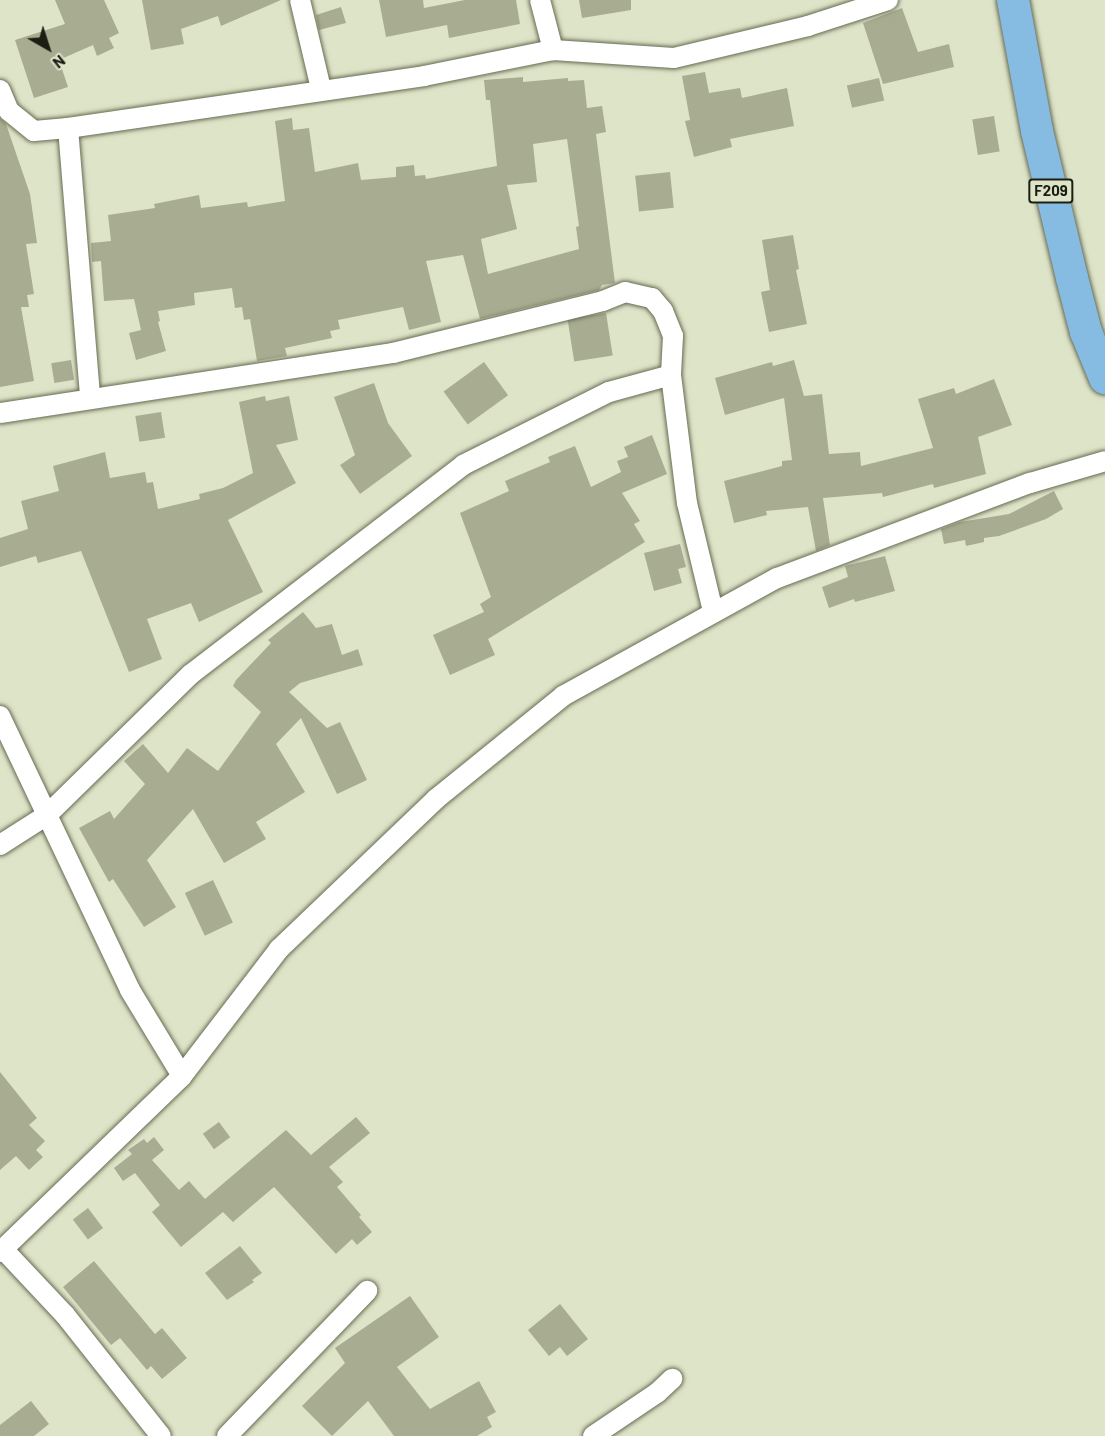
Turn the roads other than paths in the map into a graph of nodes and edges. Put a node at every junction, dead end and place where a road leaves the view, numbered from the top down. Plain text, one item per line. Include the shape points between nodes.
1 (300, 0) edge
2 (540, 0) edge
3 (888, 0) edge
4 (1013, 0) edge
5 (553, 50) junction
6 (321, 89) junction
7 (0, 90) edge
8 (68, 129) junction
9 (671, 375) junction
10 (1105, 378) edge
11 (90, 398) junction
12 (0, 413) edge
13 (1105, 461) edge
14 (713, 611) junction
15 (0, 716) edge
16 (48, 815) junction
17 (0, 845) edge
18 (182, 1076) junction
19 (2, 1251) edge
20 (367, 1291) dead end
21 (672, 1379) dead end
22 (161, 1436) edge
23 (227, 1436) edge
24 (593, 1436) edge

1 - 6 street
2 - 5 street
3 - 5 street via 808,26 674,58
4 - 10 main road, F209 via 1037,131 1072,278 1086,332
5 - 6 street via 424,76
6 - 8 street
7 - 8 street via 9,111 34,131
8 - 11 street
9 - 11 street via 673,336 663,312 652,298 625,292 393,353
9 - 14 street via 687,503
9 - 16 street via 609,392 463,465 191,674
11 - 12 street
13 - 14 street via 1030,483 833,556 777,578
14 - 18 street via 563,696 436,799 279,949
15 - 16 street
16 - 17 street
16 - 18 street via 130,990
18 - 19 street
19 - 22 street via 65,1315
20 - 23 street
21 - 24 street

